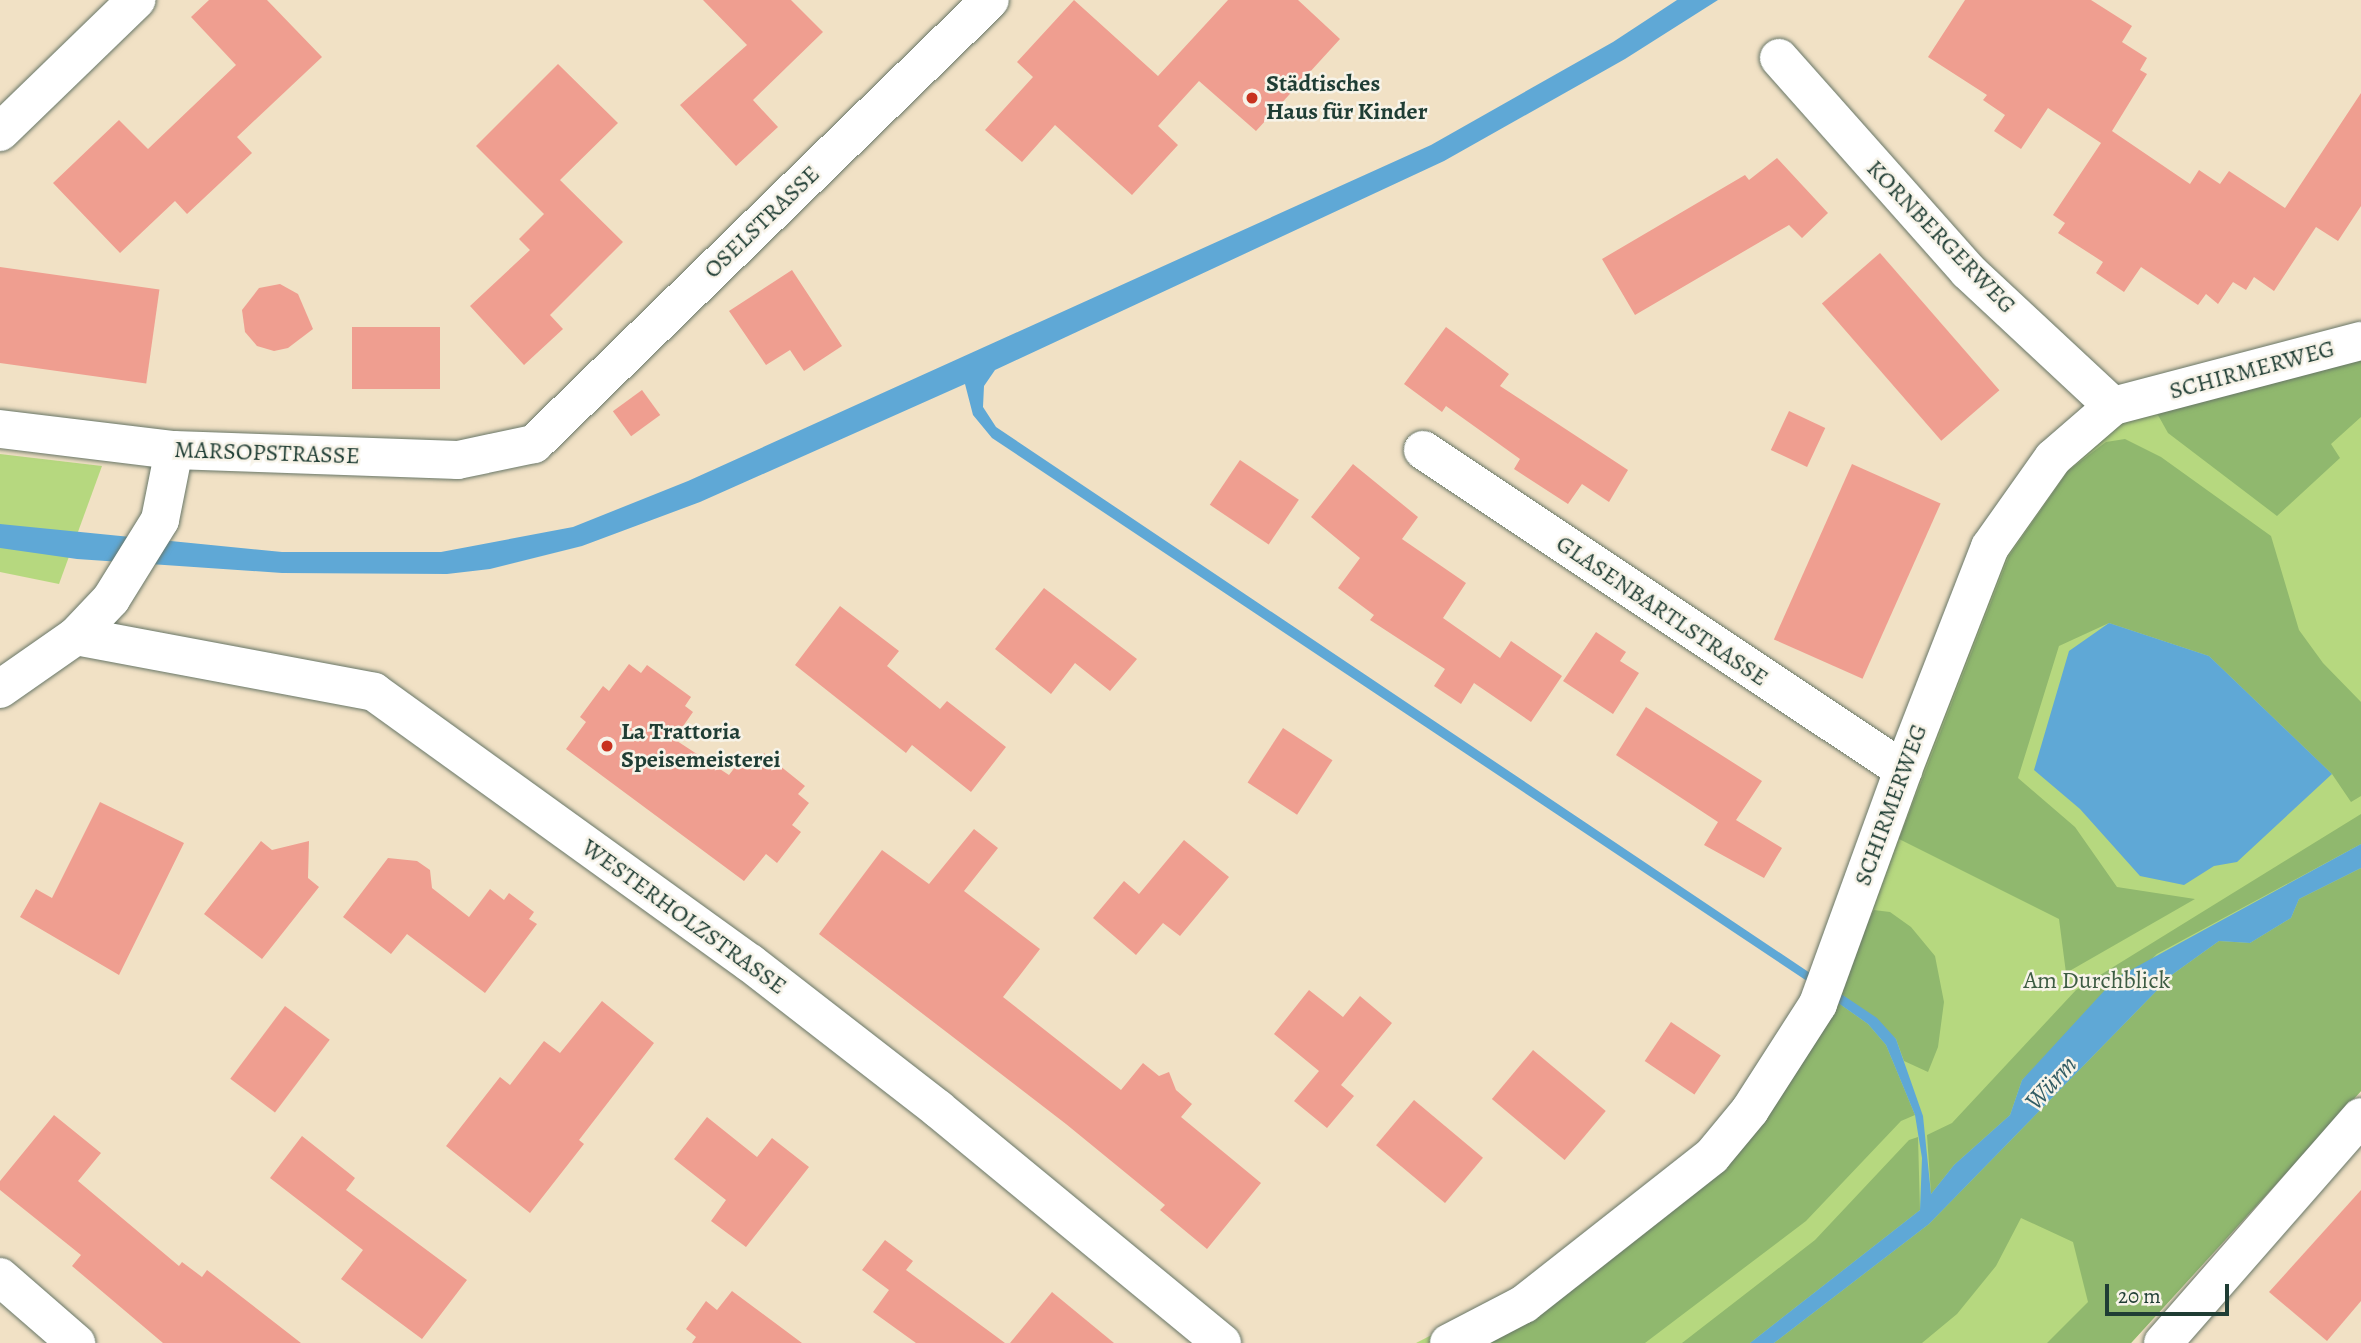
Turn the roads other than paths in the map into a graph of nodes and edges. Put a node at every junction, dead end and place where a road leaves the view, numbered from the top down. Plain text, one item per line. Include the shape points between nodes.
1 (136, 0) edge
2 (990, 0) edge
3 (1779, 58) dead end
4 (0, 132) edge
5 (2361, 341) edge
6 (2113, 406) junction
7 (0, 429) edge
8 (534, 444) joint
9 (174, 450) junction
10 (1423, 450) dead end
11 (76, 636) junction
12 (0, 689) edge
13 (1903, 770) junction
14 (2361, 1117) edge
15 (0, 1277) edge
16 (76, 1343) edge
17 (1222, 1343) edge
18 (1449, 1343) edge
19 (2163, 1343) edge

1 - 4 street
2 - 8 street, OSELSTRASSE
3 - 6 street, KORNBERGERWEG via 1968,271
5 - 6 street, SCHIRMERWEG
6 - 13 street, SCHIRMERWEG via 2053,458 1990,547
7 - 9 street, MARSOPSTRASSE
8 - 9 street, MARSOPSTRASSE via 458,460
9 - 11 street via 160,520 111,599
10 - 13 street, GLASENBARTLSTRASSE
11 - 12 street
11 - 17 street, WESTERHOLZSTRASSE via 374,692 750,963 938,1109
13 - 18 street, SCHIRMERWEG via 1818,1004 1750,1110 1712,1156 1524,1304
14 - 19 street
15 - 16 street

